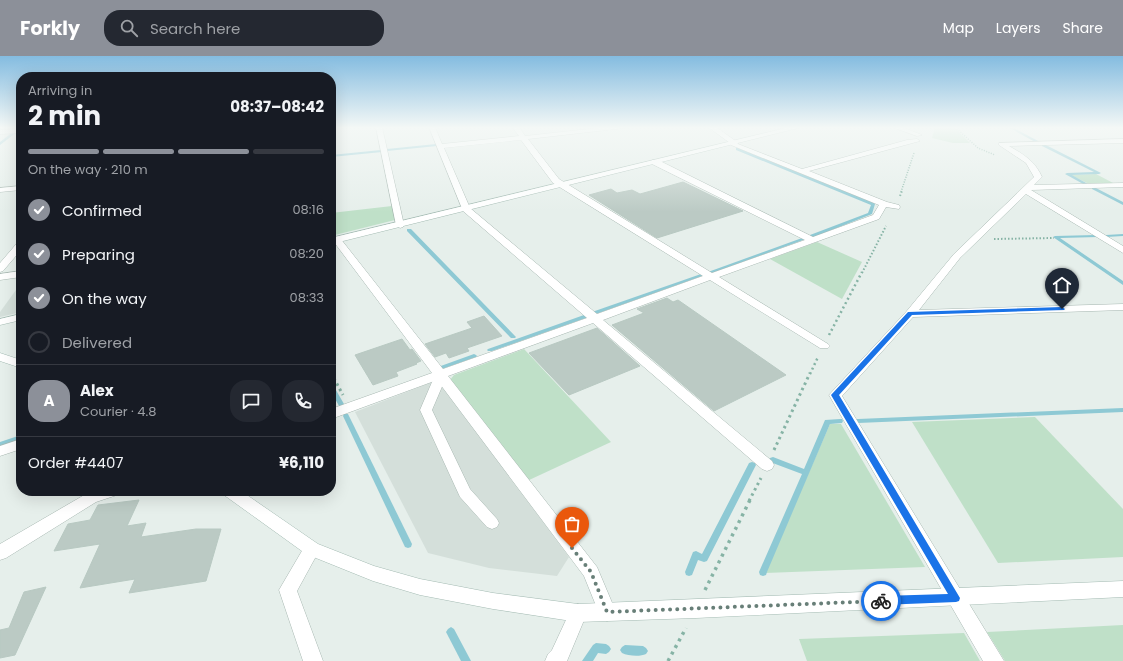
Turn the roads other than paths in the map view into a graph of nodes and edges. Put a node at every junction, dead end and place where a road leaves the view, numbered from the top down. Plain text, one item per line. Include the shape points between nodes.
1 (385, 155) edge
2 (444, 155) edge
3 (537, 155) edge
4 (683, 155) edge
5 (764, 155) edge
6 (859, 155) edge
7 (1019, 155) edge
8 (655, 162) junction
9 (802, 171) junction
10 (564, 185) junction
11 (1122, 186) edge
12 (16, 188) edge
13 (1026, 189) junction
14 (0, 190) edge
15 (884, 204) junction
16 (896, 207) road end
17 (466, 208) junction
18 (400, 224) junction
19 (336, 240) edge
20 (813, 240) junction
21 (336, 244) edge
22 (16, 250) edge
23 (1123, 250) edge
24 (0, 269) edge
25 (16, 275) edge
26 (0, 277) edge
27 (712, 277) junction
28 (1123, 307) edge
29 (910, 314) junction
30 (16, 318) edge
31 (595, 319) junction
32 (0, 322) edge
33 (824, 346) road end
34 (0, 357) edge
35 (16, 362) edge
36 (441, 375) junction
37 (336, 412) edge
38 (16, 446) edge
39 (0, 451) edge
40 (767, 465) road end
41 (97, 496) edge
42 (236, 496) edge
43 (492, 523) dead end
44 (312, 549) junction
45 (0, 553) edge
46 (1123, 589) edge
47 (956, 598) junction
48 (607, 612) junction
49 (578, 613) junction
50 (313, 661) edge
51 (555, 661) edge
52 (994, 661) edge

1 - 18 street
2 - 17 street
3 - 10 street via 556,181
4 - 8 street
5 - 9 street
6 - 9 street
7 - 13 street via 1030,162 1038,176
8 - 10 street
8 - 20 street
9 - 15 street
10 - 17 street
10 - 27 street
11 - 13 street
12 - 14 street
13 - 23 street
13 - 29 street via 957,256
15 - 16 street
15 - 20 street via 876,217
17 - 18 street
17 - 31 street
18 - 19 street
20 - 27 street
21 - 36 street
22 - 24 street
25 - 26 street
27 - 31 street
27 - 33 street
28 - 29 street
29 - 47 street via 835,395
30 - 32 street
31 - 36 street
31 - 40 street
34 - 35 street
36 - 37 street
36 - 43 lane via 426,410 465,493
36 - 48 street via 591,572
38 - 39 street
41 - 45 street
42 - 44 street
44 - 49 street via 373,574 420,587
44 - 50 street via 288,590
46 - 47 street
47 - 48 street
47 - 52 street
48 - 49 street
49 - 51 street

